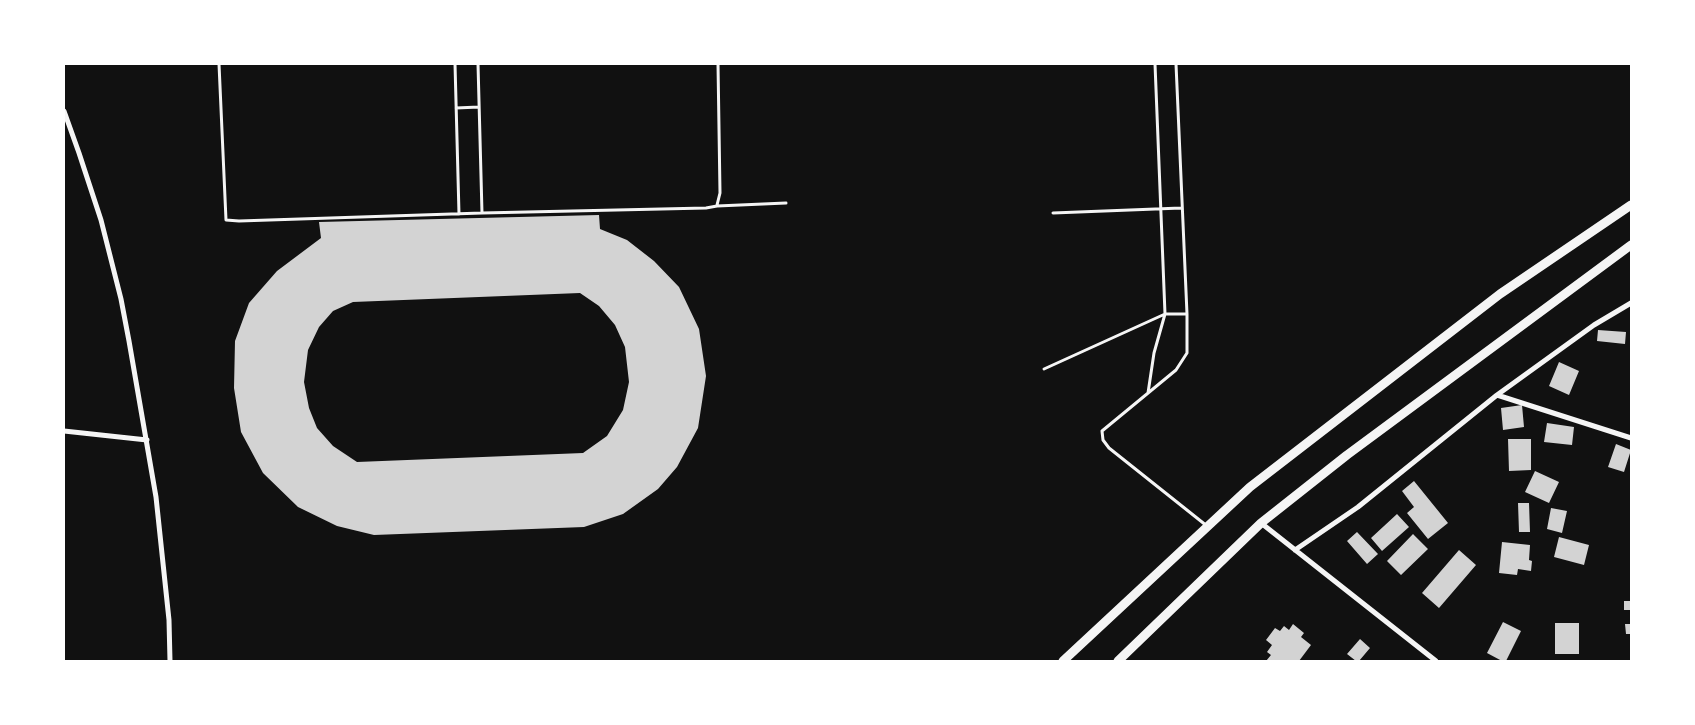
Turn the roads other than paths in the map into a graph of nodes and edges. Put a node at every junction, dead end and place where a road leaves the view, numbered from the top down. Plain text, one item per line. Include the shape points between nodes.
1 (219, 64) edge
2 (455, 64) edge
3 (478, 64) edge
4 (718, 64) edge
5 (1155, 64) edge
6 (1176, 64) edge
7 (479, 106) junction
8 (456, 108) junction
9 (64, 111) edge
10 (786, 203) dead end
11 (1631, 204) edge
12 (717, 206) junction
13 (1182, 208) junction
14 (1161, 209) junction
15 (482, 213) junction
16 (1053, 213) dead end
17 (459, 214) junction
18 (1631, 245) edge
19 (1631, 303) edge
20 (1165, 314) junction
21 (1187, 314) junction
22 (1044, 369) dead end
23 (1148, 393) junction
24 (1497, 395) junction
25 (64, 431) edge
26 (1631, 438) edge
27 (146, 440) junction
28 (1260, 523) junction
29 (1208, 526) junction
30 (1295, 550) junction
31 (170, 661) edge
32 (1063, 661) edge
33 (1118, 661) edge
34 (1436, 661) edge

1 - 17 lane via 226,220
2 - 8 lane
3 - 7 lane
4 - 12 lane via 720,193
5 - 14 lane
6 - 13 lane
7 - 8 lane
7 - 15 lane
8 - 17 lane
9 - 27 street via 91,188 112,265
10 - 12 lane
11 - 29 main road via 1500,294 1250,487
12 - 15 lane
13 - 14 lane
13 - 21 lane
14 - 16 lane
14 - 20 lane
15 - 17 lane
18 - 28 main road
19 - 24 street via 1594,324
20 - 21 lane
20 - 22 lane
20 - 23 lane via 1154,353
21 - 23 lane via 1186,353 1176,370
23 - 29 lane via 1102,431 1103,440
24 - 26 street
24 - 30 street via 1358,507
25 - 27 street
27 - 31 street via 164,560
28 - 30 street
28 - 33 main road
29 - 32 main road
30 - 34 street

